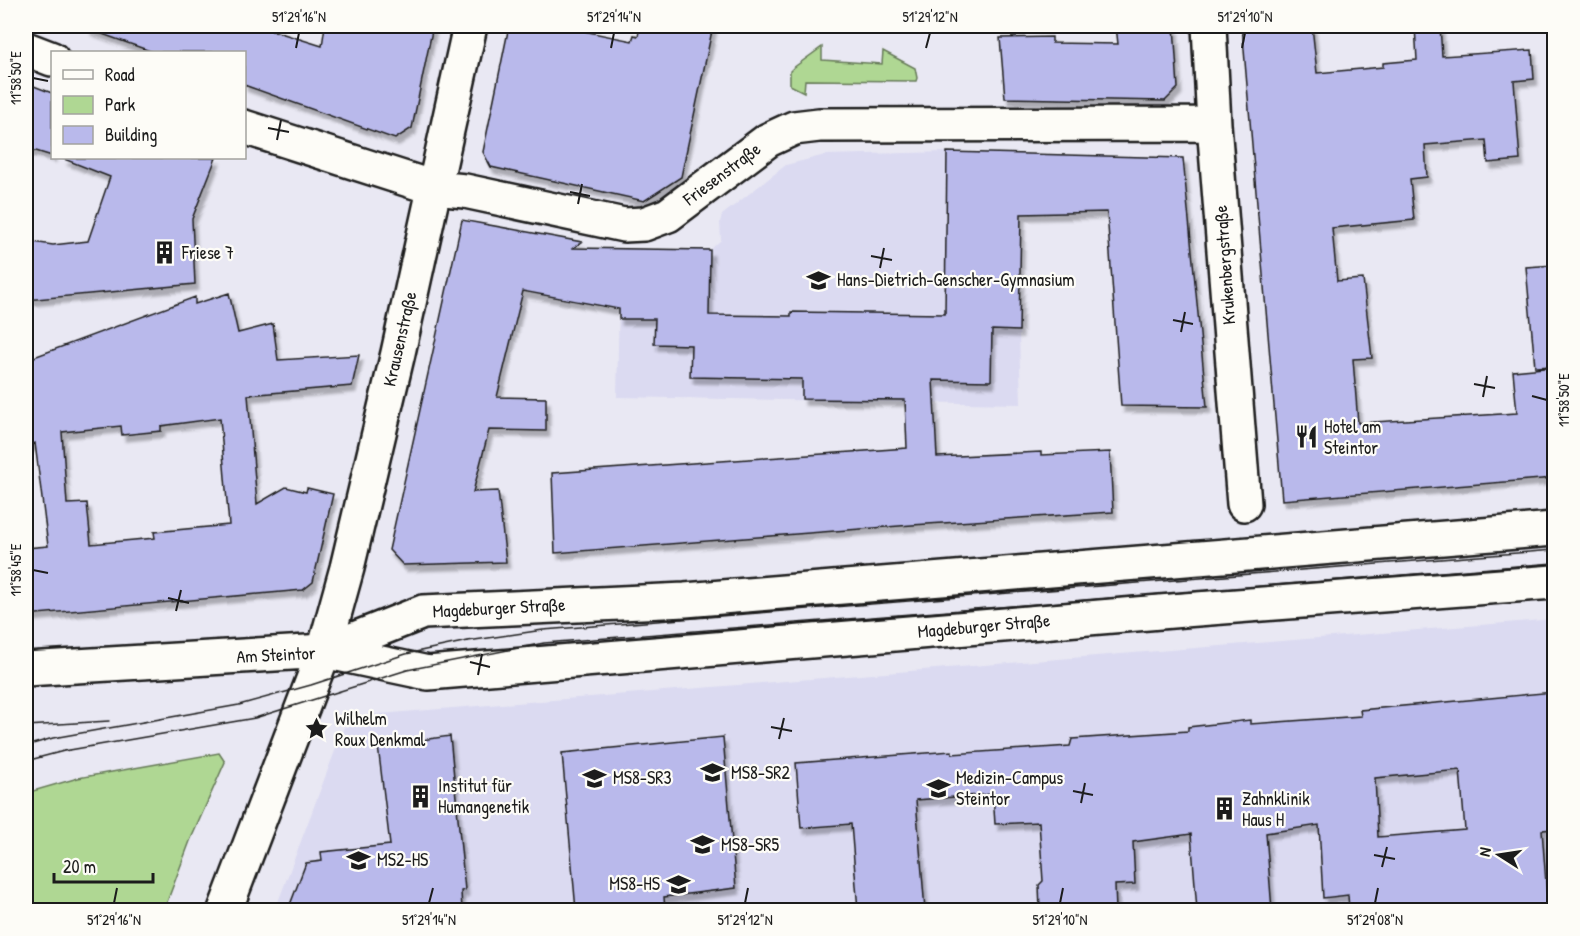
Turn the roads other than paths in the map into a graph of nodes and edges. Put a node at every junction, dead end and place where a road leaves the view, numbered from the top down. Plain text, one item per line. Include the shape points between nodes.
1 (470, 26) edge
2 (1209, 26) edge
3 (26, 49) edge
4 (51, 59) edge
5 (1214, 124) junction
6 (246, 128) edge
7 (434, 188) junction
8 (1244, 504) dead end
9 (1554, 530) edge
10 (1554, 582) edge
11 (324, 651) junction
12 (26, 669) edge
13 (225, 910) edge

1 - 7 street, Krausenstraße
2 - 5 street, Krukenbergstraße
3 - 4 street
5 - 7 street, Friesenstraße via 794,128 768,140 668,215 644,224 624,225
5 - 8 street, Krukenbergstraße
6 - 7 street, Friesenstraße
7 - 11 street, Krausenstraße
9 - 11 street, Magdeburger Straße via 685,600 423,612
10 - 11 street, Magdeburger Straße via 428,673
11 - 12 street, Am Steintor
11 - 13 street, Am Steintor

